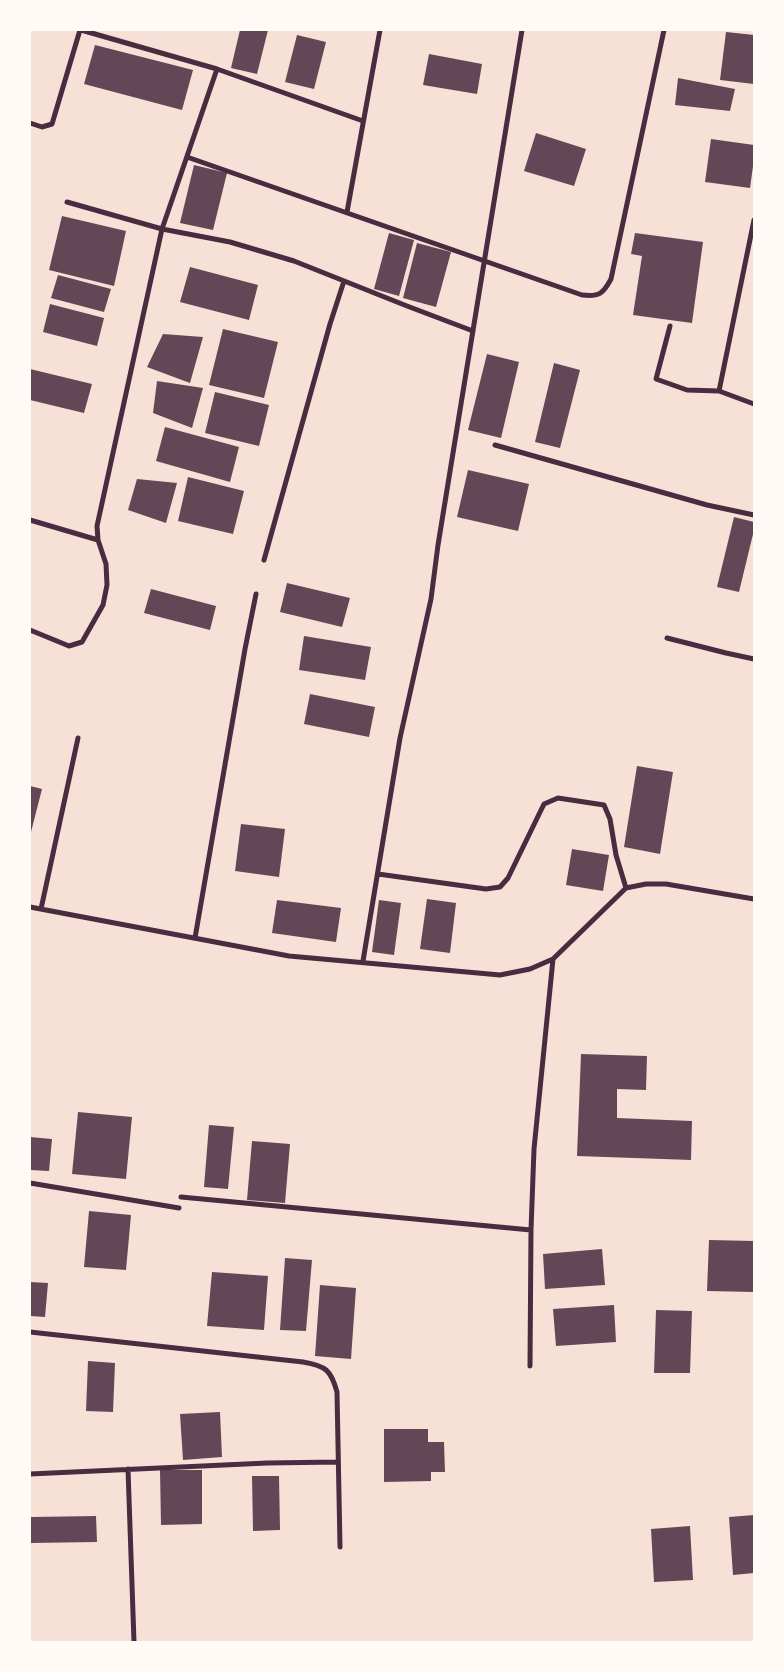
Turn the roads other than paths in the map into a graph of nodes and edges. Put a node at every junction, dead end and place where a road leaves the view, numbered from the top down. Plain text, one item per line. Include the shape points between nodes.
1 (81, 30) edge
2 (380, 30) edge
3 (522, 30) edge
4 (664, 30) edge
5 (217, 69) junction
6 (362, 121) junction
7 (30, 123) edge
8 (187, 157) junction
9 (67, 202) dead end
10 (347, 212) junction
11 (754, 220) edge
12 (162, 229) junction
13 (484, 261) junction
14 (344, 281) junction
15 (670, 326) dead end
16 (473, 331) junction
17 (719, 391) junction
18 (754, 404) edge
19 (495, 445) dead end
20 (754, 515) edge
21 (30, 520) edge
22 (98, 540) junction
23 (264, 560) dead end
24 (256, 594) dead end
25 (30, 630) edge
26 (667, 638) dead end
27 (754, 659) edge
28 (78, 738) dead end
29 (378, 874) junction
30 (626, 888) junction
31 (754, 899) edge
32 (30, 907) edge
33 (41, 909) junction
34 (195, 938) junction
35 (554, 959) junction
36 (363, 961) junction
37 (30, 1183) edge
38 (181, 1196) dead end
39 (180, 1208) dead end
40 (531, 1230) junction
41 (30, 1332) edge
42 (530, 1366) dead end
43 (338, 1462) junction
44 (128, 1469) junction
45 (30, 1474) edge
46 (340, 1547) dead end
47 (134, 1642) edge

1 - 5 street
1 - 7 street via 52,124 42,128
2 - 6 street
3 - 13 street
4 - 13 street via 611,279 605,291 594,296 582,295
5 - 6 street
5 - 8 street
6 - 10 street
8 - 10 street
8 - 12 street
9 - 12 street
10 - 13 street
11 - 17 street
12 - 14 street via 230,242 294,261
12 - 22 street via 97,526
13 - 16 street
14 - 16 street
14 - 23 street
15 - 17 street via 656,379 687,390
16 - 29 street via 431,599 400,738
17 - 18 street
19 - 20 street via 707,505
21 - 22 street
22 - 25 street via 106,564 107,585 103,605 82,642 69,646
24 - 34 street
26 - 27 street
28 - 33 street
29 - 30 street via 486,889 500,887 508,878 544,804 558,798 604,805
29 - 36 street
30 - 31 street via 666,884
30 - 35 street
32 - 33 street
33 - 34 street
34 - 36 street via 289,956
35 - 36 street via 530,969 500,974
35 - 40 street via 534,1149
37 - 39 street
38 - 40 street
40 - 42 street
41 - 43 street via 318,1365 328,1371 337,1392
43 - 44 street
43 - 46 street
44 - 45 street
44 - 47 street

